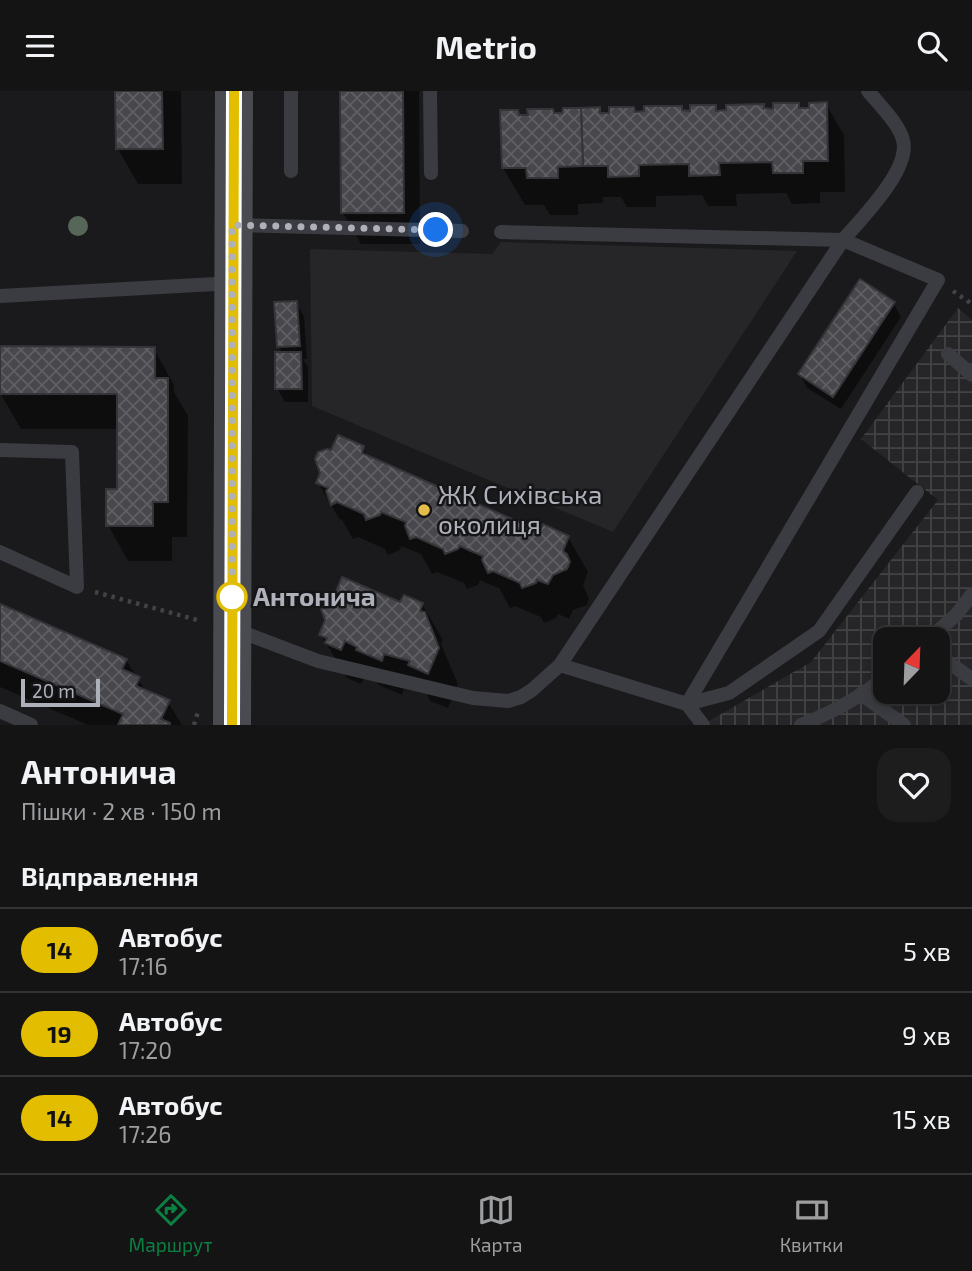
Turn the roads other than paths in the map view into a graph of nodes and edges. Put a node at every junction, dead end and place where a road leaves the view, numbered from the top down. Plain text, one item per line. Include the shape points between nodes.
1 (234, 91) edge
2 (291, 91) edge
3 (430, 91) edge
4 (868, 91) edge
5 (291, 171) dead end
6 (431, 173) dead end
7 (232, 225) junction
8 (462, 231) dead end
9 (501, 232) dead end
10 (843, 240) junction
11 (233, 283) junction
12 (0, 296) edge
13 (947, 354) dead end
14 (972, 375) edge
15 (0, 450) edge
16 (918, 492) dead end
17 (0, 552) edge
18 (972, 594) edge
19 (942, 627) edge
20 (231, 629) junction
21 (950, 663) edge
22 (560, 665) junction
23 (972, 679) edge
24 (873, 687) edge
25 (861, 694) junction
26 (687, 704) junction
27 (0, 711) edge
28 (31, 725) edge
29 (232, 725) edge
30 (703, 725) edge
31 (801, 725) edge
32 (904, 725) edge

1 - 7 main road
2 - 5 lane
3 - 6 lane
4 - 10 lane via 897,126 904,141 902,163
7 - 8 lane
7 - 11 main road
9 - 10 lane
10 - 22 lane
10 - 26 lane via 938,280
11 - 12 lane
11 - 20 main road
13 - 14 lane
15 - 17 lane via 72,452 78,587
16 - 26 lane via 819,631 729,692
18 - 19 lane
20 - 22 lane via 318,661 473,698 508,701 521,697
20 - 29 main road
21 - 23 lane
22 - 26 lane
24 - 25 lane
25 - 31 lane
25 - 32 lane
26 - 30 lane
27 - 28 lane

